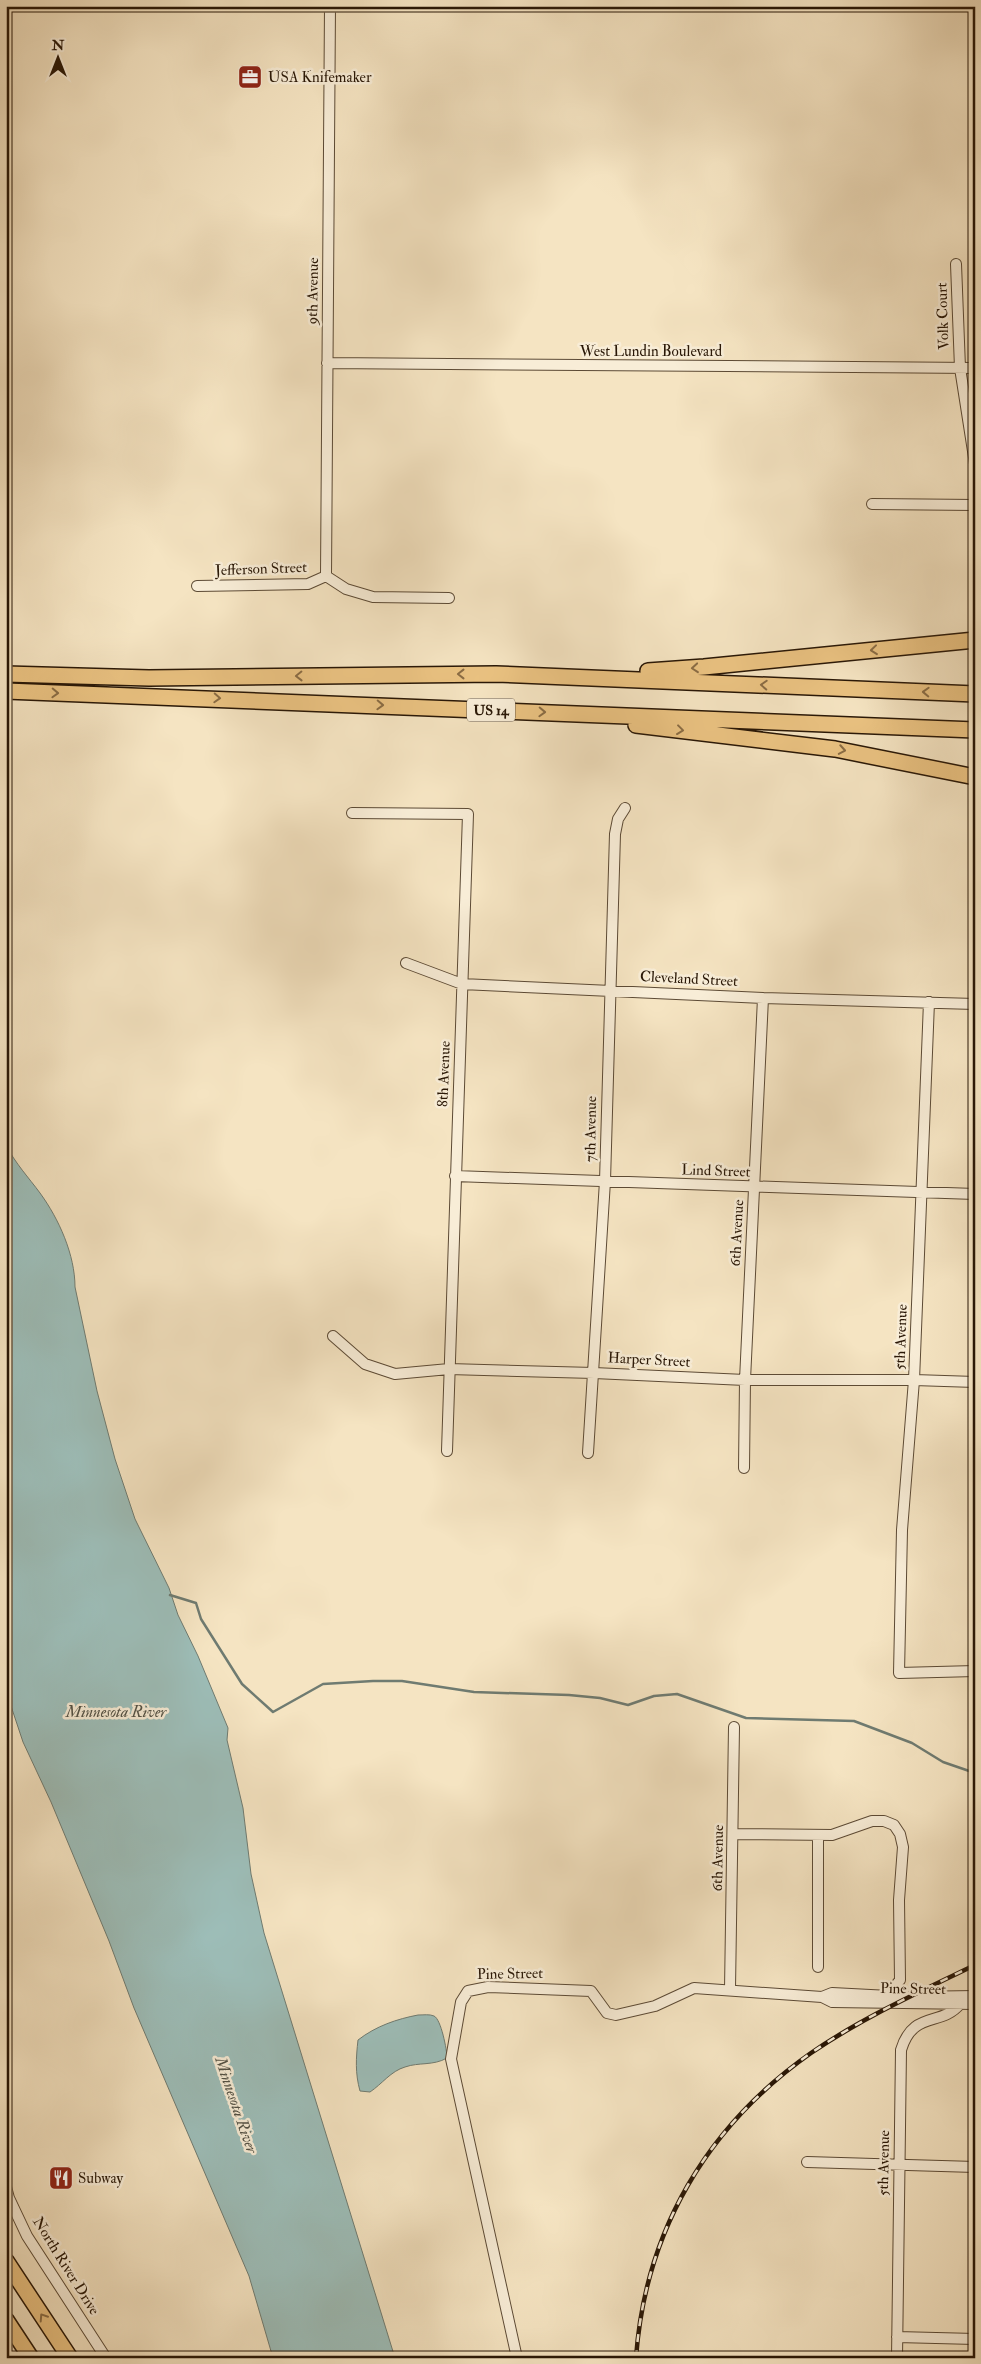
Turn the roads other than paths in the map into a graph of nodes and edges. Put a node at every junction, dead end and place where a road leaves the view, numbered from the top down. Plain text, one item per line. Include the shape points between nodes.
1 (330, 6) edge
2 (956, 264) dead end
3 (327, 364) junction
4 (960, 368) junction
5 (975, 368) edge
6 (975, 464) edge
7 (872, 504) dead end
8 (975, 505) edge
9 (326, 576) junction
10 (197, 586) dead end
11 (449, 598) dead end
12 (975, 640) edge
13 (6, 674) edge
14 (496, 674) junction
15 (6, 691) edge
16 (975, 694) edge
17 (563, 712) junction
18 (975, 730) edge
19 (975, 777) edge
20 (625, 808) dead end
21 (352, 813) dead end
22 (406, 963) dead end
23 (462, 984) junction
24 (610, 991) junction
25 (763, 998) junction
26 (929, 1002) junction
27 (975, 1004) edge
28 (456, 1176) junction
29 (605, 1181) junction
30 (754, 1187) junction
31 (921, 1193) junction
32 (975, 1194) edge
33 (333, 1336) dead end
34 (449, 1369) junction
35 (594, 1372) junction
36 (745, 1380) junction
37 (914, 1380) junction
38 (975, 1382) edge
39 (447, 1451) dead end
40 (588, 1453) dead end
41 (744, 1468) dead end
42 (975, 1671) edge
43 (734, 1728) dead end
44 (734, 1834) junction
45 (818, 1835) junction
46 (818, 1967) dead end
47 (889, 1986) dead end
48 (730, 1989) junction
49 (975, 1996) edge
50 (822, 1997) junction
51 (960, 2004) junction
52 (975, 2004) edge
53 (807, 2162) dead end
54 (899, 2166) junction
55 (975, 2167) edge
56 (6, 2188) edge
57 (6, 2260) edge
58 (6, 2320) edge
59 (897, 2337) junction
60 (975, 2339) edge
61 (31, 2358) edge
62 (70, 2358) edge
63 (106, 2358) edge
64 (517, 2358) edge
65 (897, 2358) edge

1 - 3 street, 9th Avenue
2 - 4 street, Volk Court
3 - 4 street, West Lundin Boulevard
3 - 9 street, 9th Avenue
4 - 5 street, West Lundin Boulevard
4 - 6 street, Volk Court
7 - 8 street
9 - 10 street, Jefferson Street via 308,584
9 - 11 street via 346,589 373,596
12 -> 14 highway via 676,670
14 -> 13 highway via 149,678
16 -> 14 highway
15 -> 17 highway, US 14
17 - 18 highway, US 14
17 -> 19 highway via 631,724 835,749
20 - 24 street, 7th Avenue via 614,834
21 - 23 street, 8th Avenue via 468,814
22 - 23 street, Cleveland Street
23 - 24 street, Cleveland Street
23 - 28 street, 8th Avenue
24 - 25 street, Cleveland Street
24 - 29 street, 7th Avenue
25 - 26 street, Cleveland Street
25 - 30 street, 6th Avenue
26 - 27 street, Cleveland Street
26 - 31 street, 5th Avenue
28 - 29 street, Lind Street
28 - 34 street, 8th Avenue
29 - 30 street, Lind Street
29 - 35 street, 7th Avenue
30 - 31 street, Lind Street
30 - 36 street, 6th Avenue
31 - 32 street, Lind Street
31 - 37 street, 5th Avenue
33 - 34 street, Harper Street via 365,1364 395,1374
34 - 35 street, Harper Street
34 - 39 street, 8th Avenue
35 - 36 street, Harper Street
35 - 40 street, 7th Avenue
36 - 37 street, Harper Street
36 - 41 street, 6th Avenue
37 - 38 street, Harper Street
37 - 42 street, 5th Avenue via 902,1530 899,1673
43 - 44 street, 6th Avenue
44 - 45 street
44 - 48 street, 6th Avenue
45 - 46 street
45 - 47 street via 832,1835 872,1821 894,1825 900,1834 903,1847 899,1900 900,1980
48 - 50 street, Pine Street
48 - 64 street, Pine Street via 694,1988 655,2006 616,2015 607,2012 591,1991 578,1989 476,1988 468,1991 461,2002 451,2059
49 - 50 street, Pine Street via 832,1993
50 - 51 street, Pine Street via 832,2002
51 - 52 street, Pine Street
51 - 54 street, 5th Avenue via 956,2010 919,2023 905,2036 900,2050
53 - 54 street
54 - 55 street
54 - 59 street, 5th Avenue
56 - 63 street, North River Drive via 27,2236
62 -> 57 highway
58 - 61 highway
59 - 60 street
59 - 65 street, 5th Avenue

